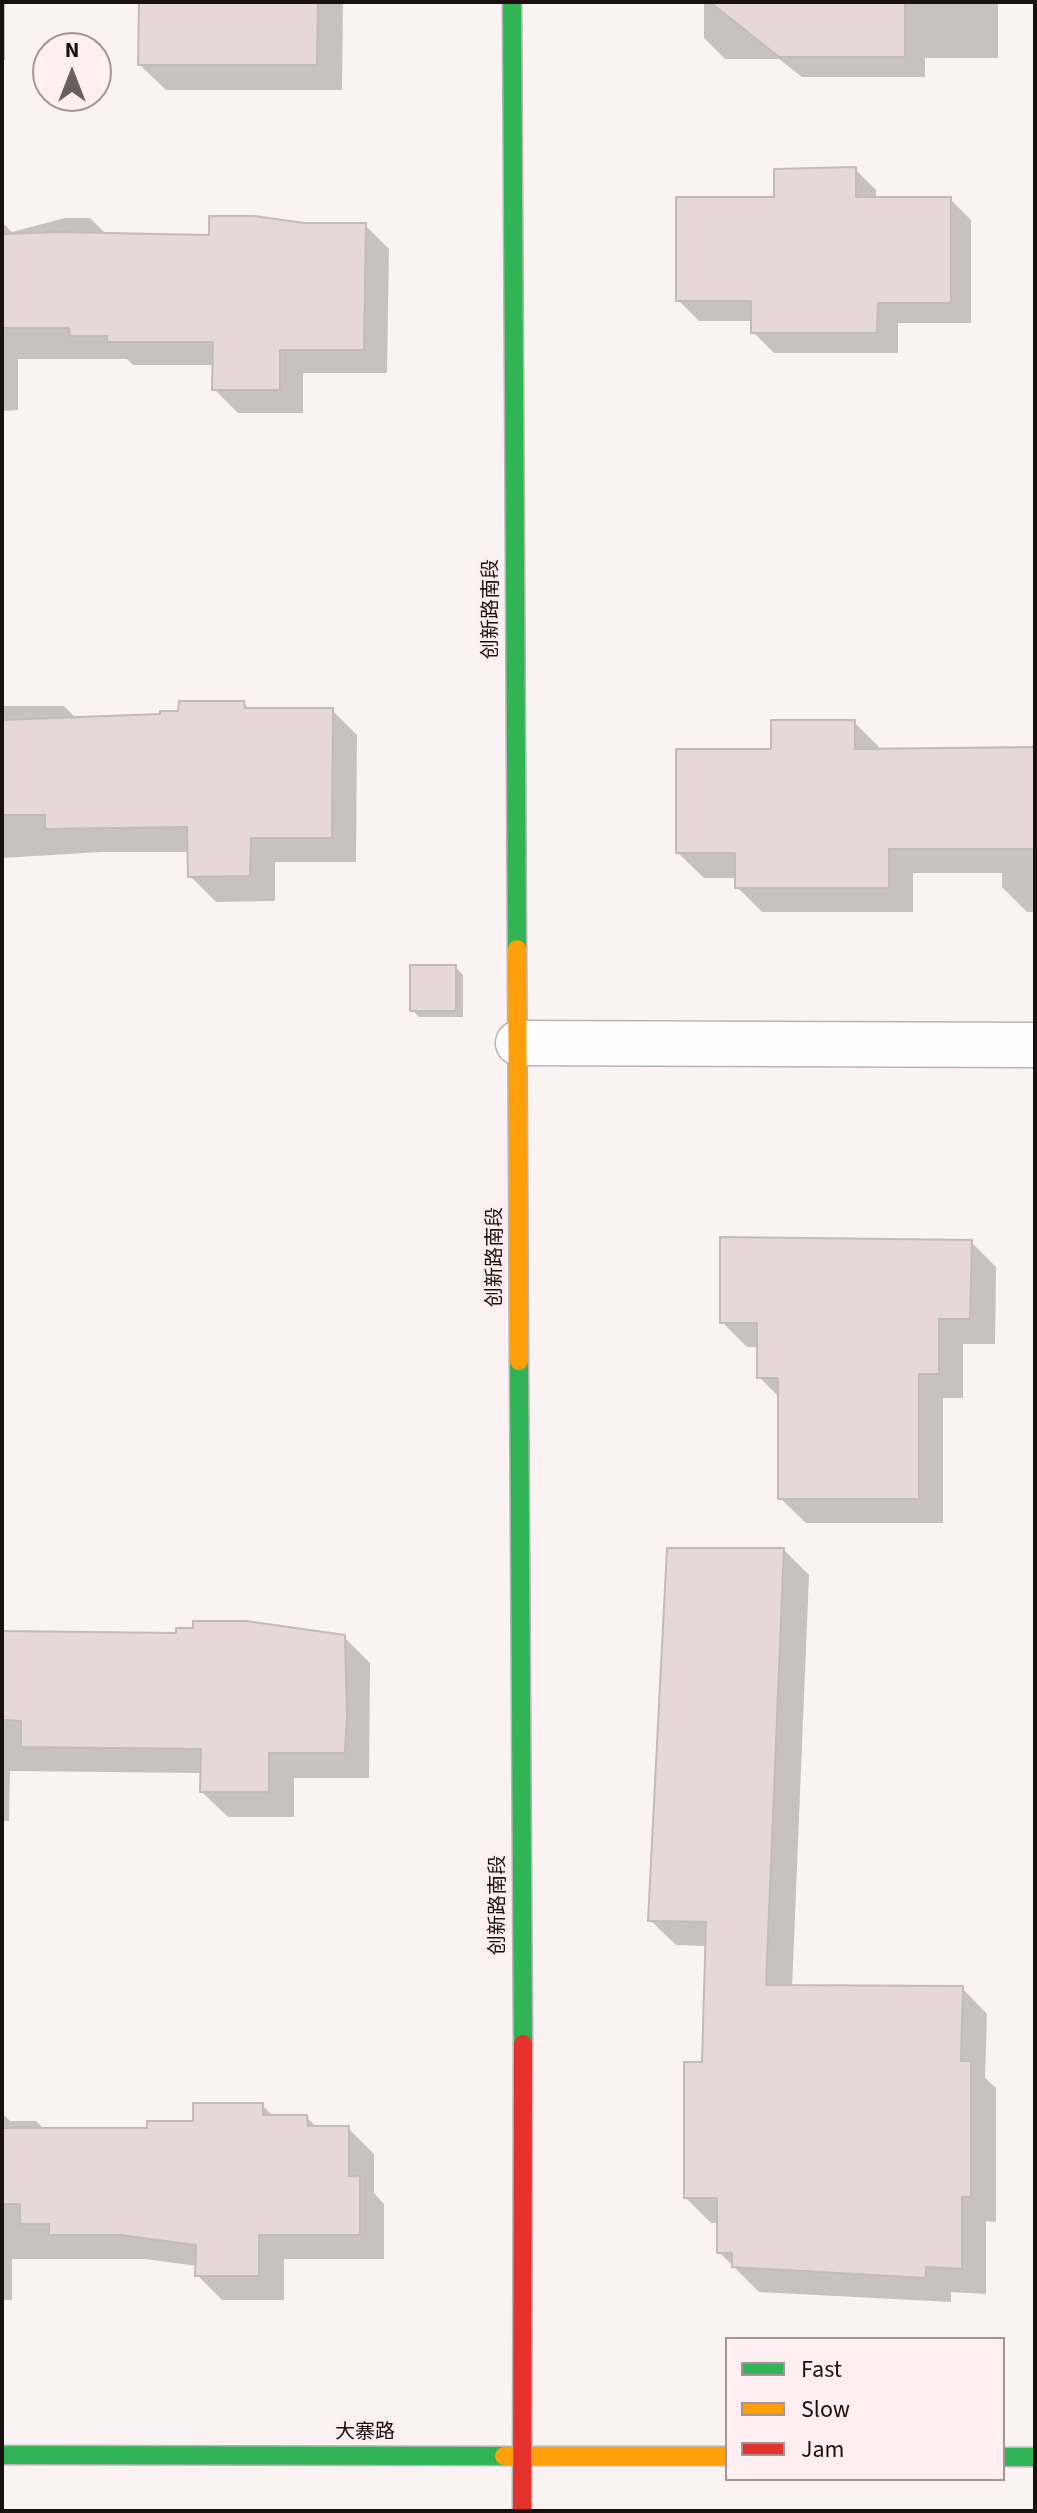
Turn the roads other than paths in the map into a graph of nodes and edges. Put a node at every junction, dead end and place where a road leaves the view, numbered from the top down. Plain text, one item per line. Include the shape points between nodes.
1 (512, 2) edge
2 (518, 1043) junction
3 (1035, 1045) edge
4 (2, 2455) edge
5 (524, 2456) junction
6 (725, 2456) edge
7 (1005, 2457) edge
8 (1035, 2457) edge
9 (522, 2511) edge

1 - 2 street, 创新路南段
2 - 3 street
2 - 5 street, 创新路南段
4 - 5 street, 大寨路
5 - 6 street, 大寨路
5 - 9 street, 创新路南段
7 - 8 street

